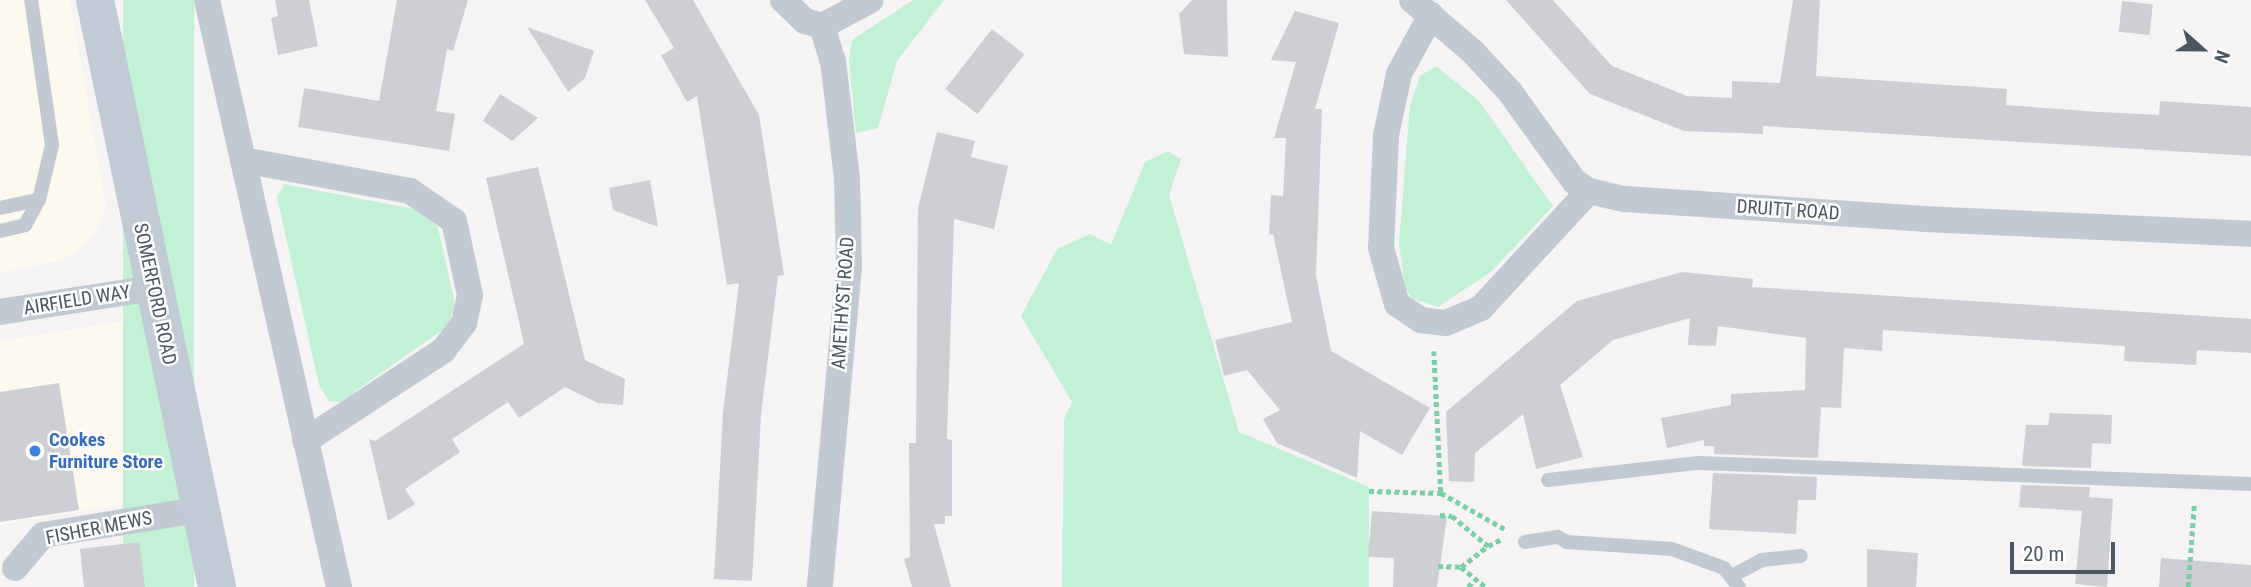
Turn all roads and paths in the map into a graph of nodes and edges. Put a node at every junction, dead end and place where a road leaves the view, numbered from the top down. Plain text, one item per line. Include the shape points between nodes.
1 (32, 0) edge
2 (94, 0) edge
3 (207, 0) edge
4 (783, 0) edge
5 (871, 0) edge
6 (1421, 7) edge
7 (822, 26) junction
8 (243, 160) junction
9 (1589, 191) junction
10 (39, 200) junction
11 (0, 208) edge
12 (0, 231) edge
13 (2251, 234) edge
14 (153, 288) junction
15 (0, 312) edge
16 (1433, 321) junction
17 (305, 441) junction
18 (1548, 480) dead end
19 (2197, 480) junction
20 (2251, 484) edge
21 (1368, 491) dead end
22 (1441, 493) junction
23 (197, 510) junction
24 (1440, 516) dead end
25 (1525, 542) dead end
26 (1488, 546) junction
27 (1801, 556) dead end
28 (1438, 566) dead end
29 (1461, 567) junction
30 (15, 568) dead end
31 (1473, 581) junction
32 (1735, 582) edge
33 (217, 587) edge
34 (339, 587) edge
35 (820, 587) edge
36 (1468, 587) edge
37 (1486, 587) edge
38 (2188, 587) edge

1 - 10 lane via 52,145
2 - 14 main road, SOMERFORD ROAD
3 - 8 street
4 - 7 street via 805,21
5 - 7 street
6 - 9 street via 1510,92 1558,161
6 - 16 street via 1391,99 1381,248 1397,304 1421,320
7 - 35 street, AMETHYST ROAD via 833,61 847,178 849,266
8 - 17 street
8 - 17 street via 410,191 454,221 470,295 464,323 444,350
9 - 13 street, DRUITT ROAD via 1625,199 1883,216
9 - 16 street via 1481,308 1446,323
10 - 11 lane
10 - 12 lane via 25,225
14 - 15 street, AIRFIELD WAY
14 - 23 main road, SOMERFORD ROAD
16 - 22 path
17 - 34 street
18 - 19 lane via 1698,463
19 - 20 lane
19 - 38 path
21 - 22 path
22 - 26 path via 1513,534
23 - 30 street, FISHER MEWS via 43,535
23 - 33 main road, SOMERFORD ROAD
24 - 26 path via 1452,516
25 - 32 lane via 1558,537 1672,549 1724,568
26 - 29 path
27 - 32 lane via 1762,560
28 - 29 path
29 - 31 path
31 - 36 path
31 - 37 path

